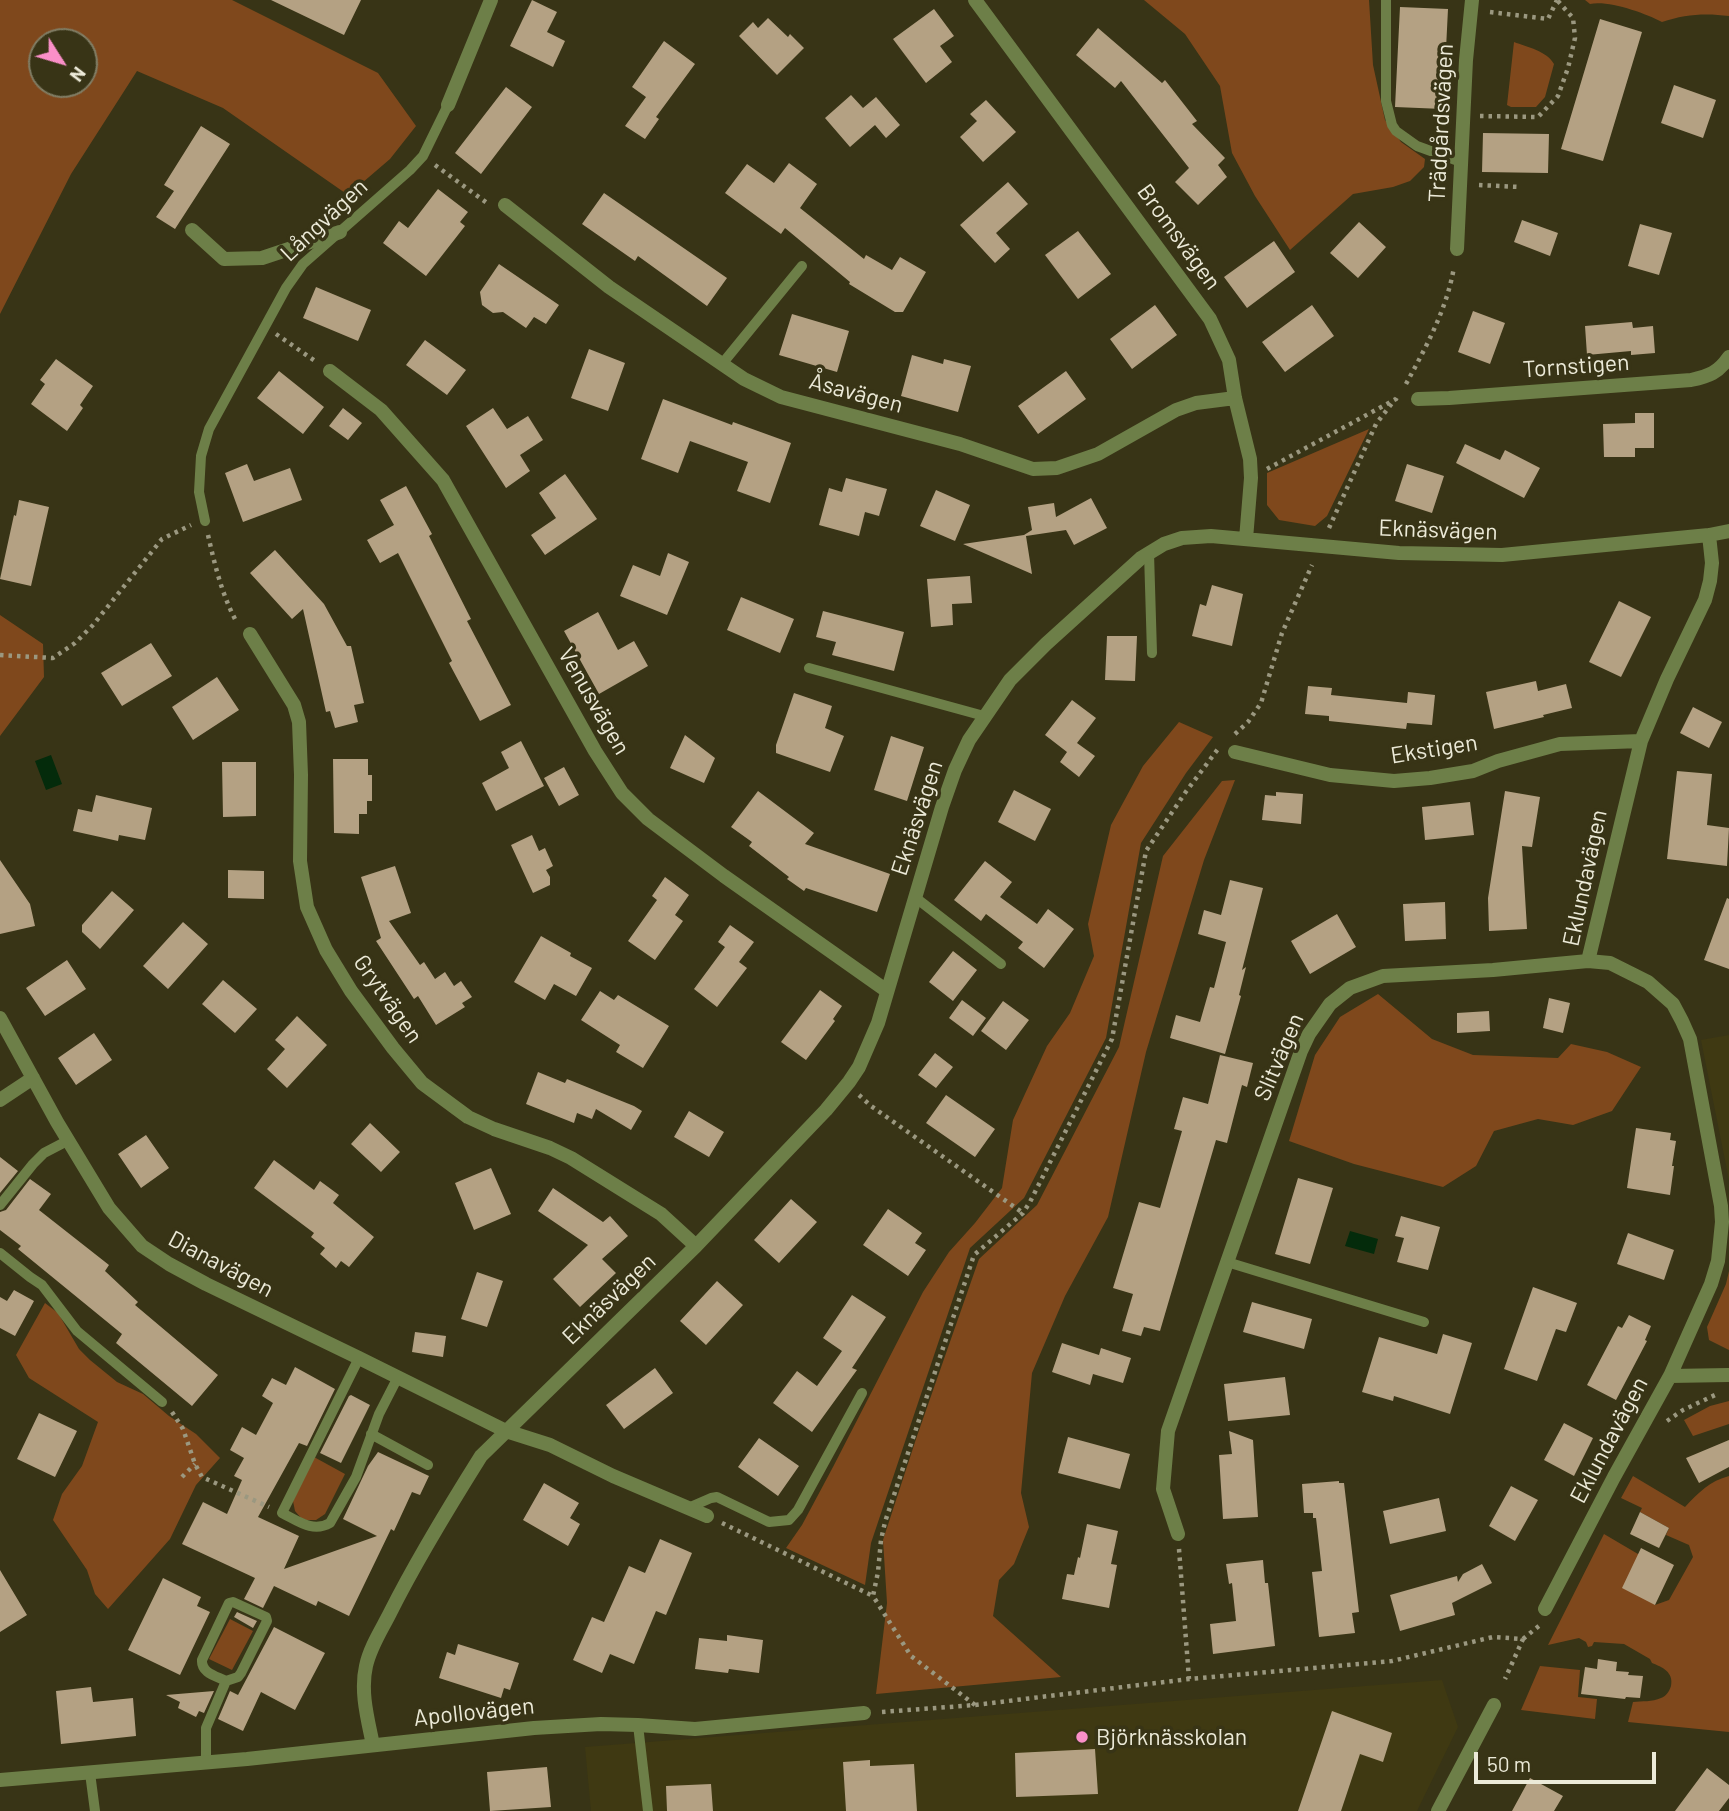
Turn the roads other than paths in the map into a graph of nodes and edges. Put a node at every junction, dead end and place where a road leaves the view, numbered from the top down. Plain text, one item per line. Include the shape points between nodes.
1 (491, 0) edge
2 (975, 0) edge
3 (1386, 0) edge
4 (1472, 0) edge
5 (448, 105) joint
6 (1461, 162) junction
7 (505, 205) road end
8 (192, 230) dead end
9 (340, 232) junction
10 (1457, 249) road end
11 (802, 266) dead end
12 (1729, 357) edge
13 (722, 364) junction
14 (330, 371) road end
15 (1235, 398) junction
16 (1418, 399) dead end
17 (205, 520) road end
18 (1729, 531) edge
19 (1709, 535) junction
20 (1246, 539) junction
21 (1149, 554) junction
22 (250, 634) road end
23 (1152, 653) dead end
24 (809, 668) dead end
25 (984, 716) junction
26 (1640, 741) junction
27 (1229, 749) road end
28 (916, 898) junction
29 (1588, 961) junction
30 (1001, 964) dead end
31 (887, 991) junction
32 (0, 1018) edge
33 (33, 1078) junction
34 (0, 1100) edge
35 (69, 1140) junction
36 (0, 1205) edge
37 (696, 1246) junction
38 (0, 1253) edge
39 (1227, 1262) junction
40 (1423, 1322) dead end
41 (359, 1358) junction
42 (1729, 1375) edge
43 (1670, 1376) junction
44 (398, 1377) junction
45 (862, 1392) dead end
46 (162, 1402) road end
47 (506, 1431) junction
48 (371, 1434) junction
49 (428, 1465) dead end
50 (688, 1508) junction
51 (707, 1516) road end
52 (1178, 1534) road end
53 (1545, 1609) dead end
54 (226, 1681) junction
55 (1494, 1705) dead end
56 (864, 1713) road end
57 (638, 1725) junction
58 (373, 1745) junction
59 (206, 1762) junction
60 (90, 1773) junction
61 (0, 1780) edge
62 (95, 1811) edge
63 (648, 1811) edge
64 (1438, 1811) edge

1 - 5 street, Långvägen
2 - 15 street, Bromsvägen via 1210,319 1229,360
3 - 6 lane via 1386,102 1392,125 1417,146
4 - 6 street, Trädgårdsvägen
5 - 9 lane, Långvägen via 423,156
6 - 10 street, Trädgårdsvägen
7 - 13 street, Åsavägen via 609,287
8 - 9 street via 223,259 262,258
9 - 17 lane, Långvägen via 303,264 286,288 209,429 201,456 199,492
11 - 13 lane
12 - 16 street, Tornstigen via 1720,369 1691,380
13 - 15 street, Åsavägen via 781,397 960,444 1033,469 1077,463 1176,410
14 - 31 street, Venusvägen via 381,410 443,480 622,793 648,819
15 - 20 street, Bromsvägen via 1251,459
18 - 19 street, Eknäsvägen
19 - 20 street, Eknäsvägen via 1502,555 1399,553
19 - 26 street, Eklundavägen via 1711,572 1705,600
20 - 21 street, Eknäsvägen via 1182,538
21 - 23 lane
21 - 25 street, Eknäsvägen via 1037,653
22 - 37 street, Grytvägen via 294,705 299,722 300,861 307,907 326,950 393,1048 422,1083 468,1116 571,1158 661,1214
24 - 25 lane
25 - 28 street, Eknäsvägen via 955,770
26 - 27 street, Ekstigen via 1560,744 1473,771 1394,781 1330,775
26 - 29 street, Eklundavägen
28 - 30 lane, Eknäsvägen
28 - 31 street, Eknäsvägen
29 - 39 street, Slitvägen via 1383,976 1350,988 1330,1004 1301,1051
29 - 43 street, Eklundavägen via 1610,963 1648,982 1673,1004 1690,1039 1722,1222 1711,1284
31 - 37 street, Eknäsvägen via 878,1023 849,1082
32 - 33 street, Dianavägen
33 - 34 street
33 - 35 street, Dianavägen
35 - 36 lane via 44,1153
35 - 41 street, Dianavägen via 109,1208 142,1246 206,1284
37 - 47 street, Eknäsvägen
38 - 46 lane via 43,1285 77,1331
39 - 40 lane
39 - 52 street, Slitvägen via 1168,1431 1163,1489
41 - 44 street, Dianavägen
41 - 48 lane via 282,1513 314,1528 330,1523 356,1477
42 - 43 street
43 - 53 street, Eklundavägen
44 - 47 street, Dianavägen
44 - 48 lane
45 - 50 lane via 789,1520 769,1522 717,1497
47 - 50 street, Dianavägen via 550,1445
47 - 58 street, Eknäsvägen via 481,1456 457,1494 372,1649 364,1684
48 - 49 lane
50 - 51 street, Dianavägen
54 - 54 lane via 205,1671 202,1660 233,1602 267,1621 242,1673
54 - 59 lane via 206,1728
55 - 64 street
56 - 57 street, Apollovägen via 695,1729
57 - 58 street, Apollovägen via 534,1728
57 - 63 lane
58 - 59 street, Apollovägen
59 - 60 street, Apollovägen
60 - 61 street, Apollovägen
60 - 62 lane

